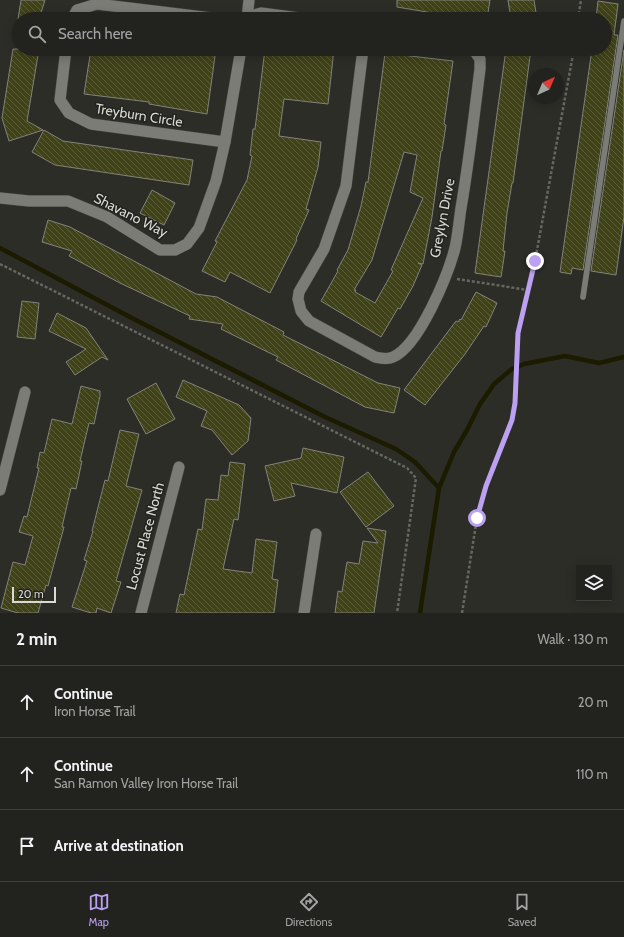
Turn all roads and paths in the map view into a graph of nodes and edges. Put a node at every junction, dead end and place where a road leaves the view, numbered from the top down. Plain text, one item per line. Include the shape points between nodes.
1 (249, 0) edge
2 (581, 0) edge
3 (76, 12) edge
4 (163, 12) edge
5 (246, 12) edge
6 (579, 12) edge
7 (624, 21) edge
8 (65, 56) edge
9 (240, 56) edge
10 (362, 56) edge
11 (478, 56) edge
12 (573, 56) edge
13 (225, 142) junction
14 (0, 198) edge
15 (0, 264) edge
16 (444, 277) junction
17 (528, 290) junction
18 (583, 297) dead end
19 (25, 392) dead end
20 (179, 467) dead end
21 (0, 490) edge
22 (316, 534) dead end
23 (141, 613) edge
24 (304, 613) edge
25 (397, 613) edge
26 (462, 613) edge

1 - 5 street
2 - 6 path
3 - 4 street via 97,4
7 - 18 lane
8 - 13 street, Treyburn Circle via 60,100 69,113 91,124
9 - 13 street, Shavano Way
10 - 16 street, Greylyn Drive via 346,186 324,249 299,292 301,311 309,321 375,357 392,358 406,348 417,334 437,297
11 - 16 street, Greylyn Drive via 480,69 456,241
12 - 17 path
13 - 14 street, Shavano Way via 216,181 199,228 187,244 175,250 160,250 107,216 68,200
15 - 25 path via 407,468 416,478
16 - 17 path
17 - 26 path via 518,333 512,420 486,486 477,518
19 - 21 street
20 - 23 street, Locust Place North
22 - 24 street

